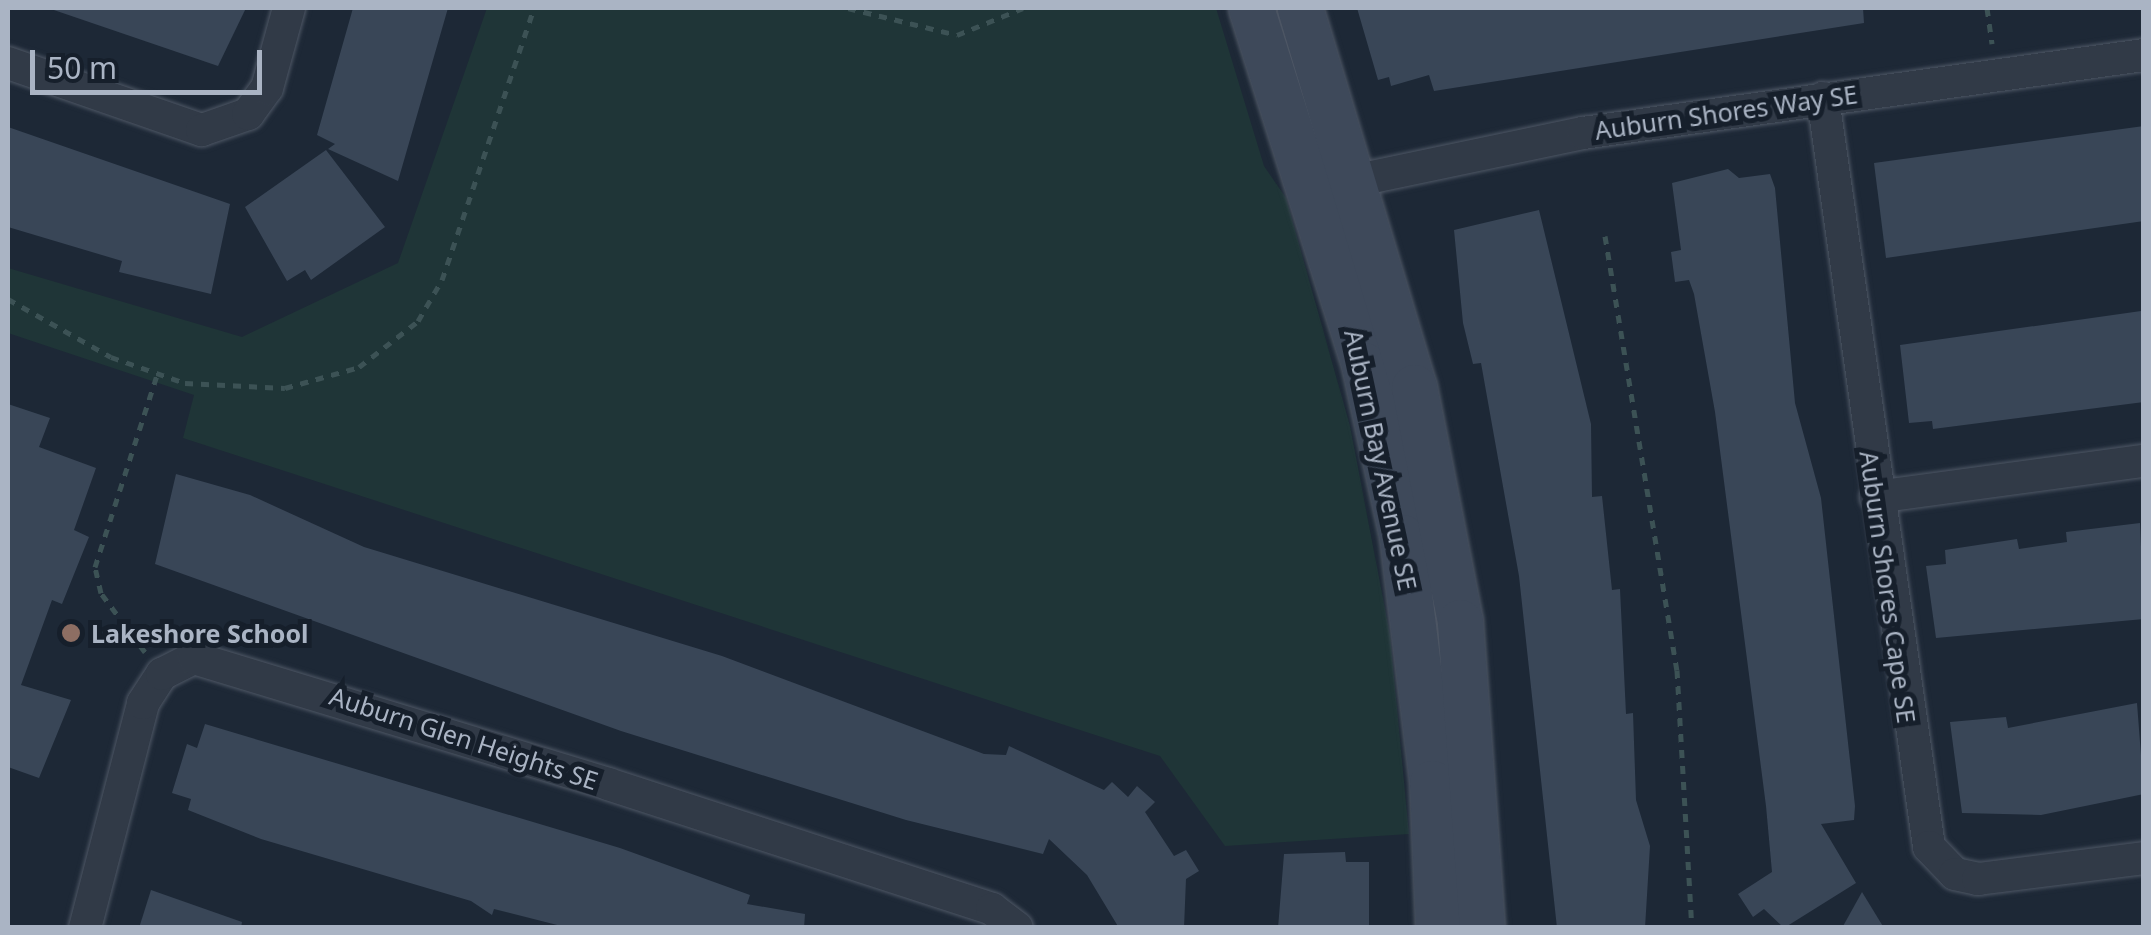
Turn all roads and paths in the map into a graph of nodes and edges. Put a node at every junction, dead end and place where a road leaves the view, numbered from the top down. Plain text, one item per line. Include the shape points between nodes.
1 (290, 8) edge
2 (534, 8) edge
3 (848, 8) edge
4 (1023, 8) edge
5 (1251, 8) edge
6 (1300, 8) edge
7 (1987, 8) edge
8 (2144, 56) edge
9 (8, 62) edge
10 (1997, 74) junction
11 (1823, 98) junction
12 (1355, 180) junction
13 (1311, 190) junction
14 (1605, 236) dead end
15 (8, 299) edge
16 (157, 375) junction
17 (2144, 461) edge
18 (1876, 497) junction
19 (162, 674) junction
20 (2144, 858) edge
21 (85, 928) edge
22 (1017, 928) edge
23 (1438, 928) edge
24 (1482, 928) edge
25 (1692, 928) edge

1 - 9 street via 267,88 248,114 202,130
2 - 16 path via 442,280 391,348 327,380 285,388
3 - 4 path via 957,34
5 - 13 street, Auburn Bay Avenue SE
6 - 12 street, Auburn Bay Avenue SE
7 - 10 path
8 - 10 street, Auburn Shores Way SE
10 - 11 street, Auburn Shores Way SE
11 - 12 street, Auburn Shores Way SE via 1583,133
11 - 18 street, Auburn Shores Cape SE
12 - 13 street, Auburn Shores Way SE
12 - 24 street, Auburn Bay Avenue SE via 1414,387 1460,622
13 - 23 street, Auburn Bay Avenue SE via 1402,538 1432,783
14 - 25 path via 1677,670
15 - 16 path
16 - 19 path via 95,566 101,593
17 - 18 street
18 - 20 street, Auburn Shores Cape SE via 1920,820 1939,862 1978,879
19 - 21 street via 143,703
19 - 22 street, Auburn Glen Heights SE via 216,659 992,909

